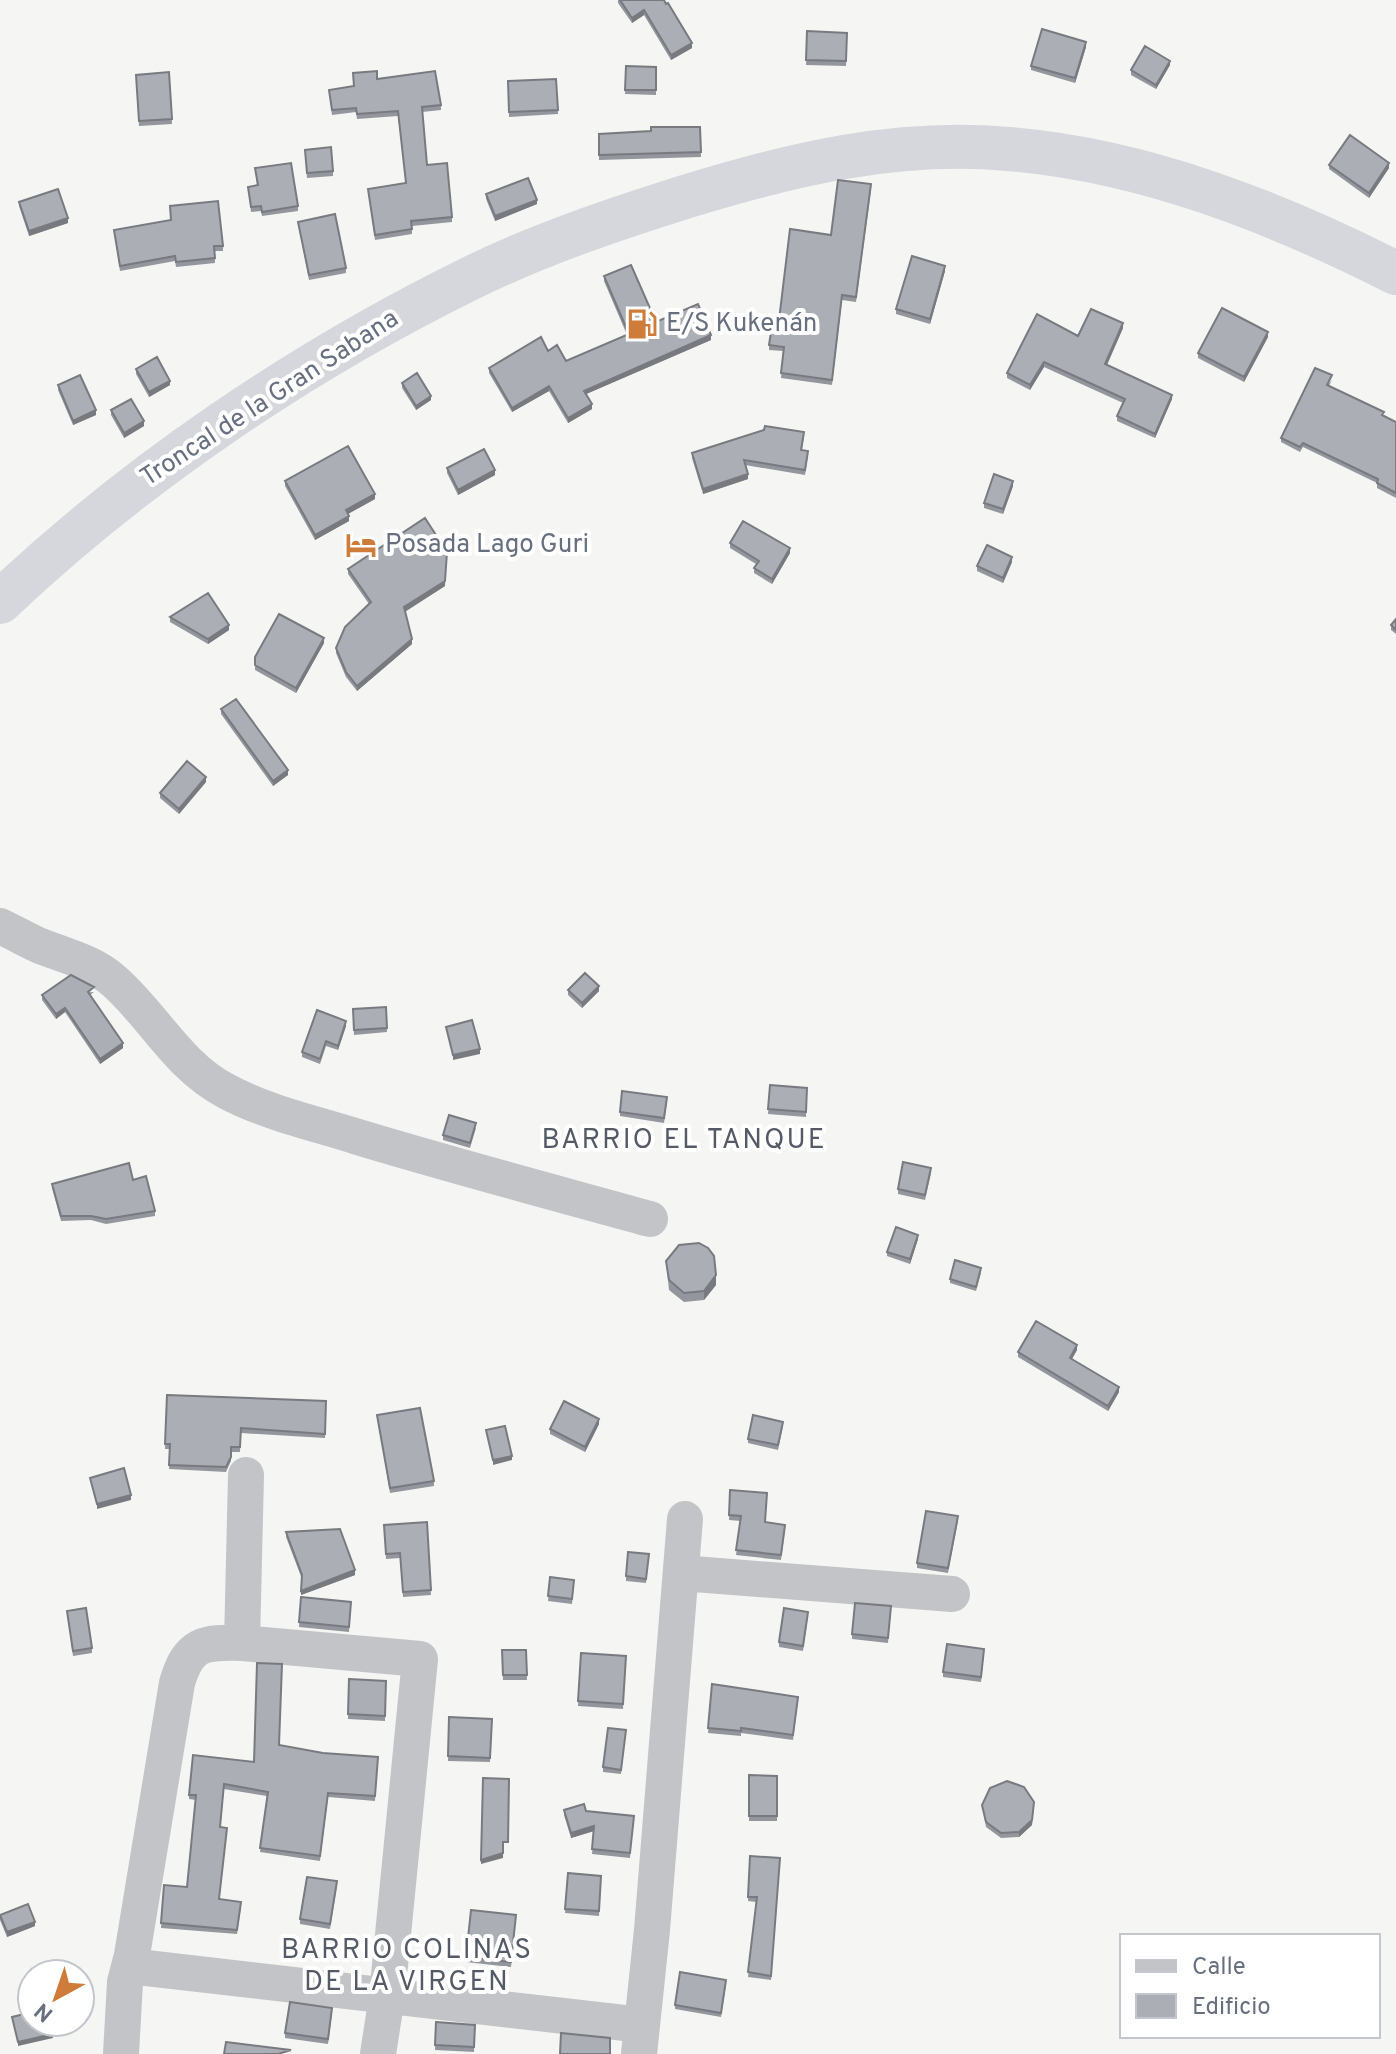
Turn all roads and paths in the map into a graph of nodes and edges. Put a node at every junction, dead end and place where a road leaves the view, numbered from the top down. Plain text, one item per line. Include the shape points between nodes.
1 (1396, 273) edge
2 (0, 602) edge
3 (0, 926) edge
4 (650, 1219) dead end
5 (246, 1475) dead end
6 (685, 1519) dead end
7 (681, 1573) junction
8 (952, 1594) dead end
9 (242, 1643) junction
10 (129, 1966) junction
11 (387, 1996) junction
12 (640, 2040) edge
13 (121, 2054) edge
14 (378, 2054) edge

1 - 2 highway, Troncal de la Gran Sabana via 1302,229 1172,179 1070,156 993,148 901,148 806,163 592,228 474,276 414,308 333,354 153,473 56,549
3 - 4 street via 99,969 194,1068 248,1102
5 - 9 street
6 - 7 street
7 - 8 street
7 - 12 street
9 - 10 street via 204,1644 184,1660
9 - 11 street via 420,1659
10 - 11 street
10 - 13 street
11 - 12 street
11 - 14 street

